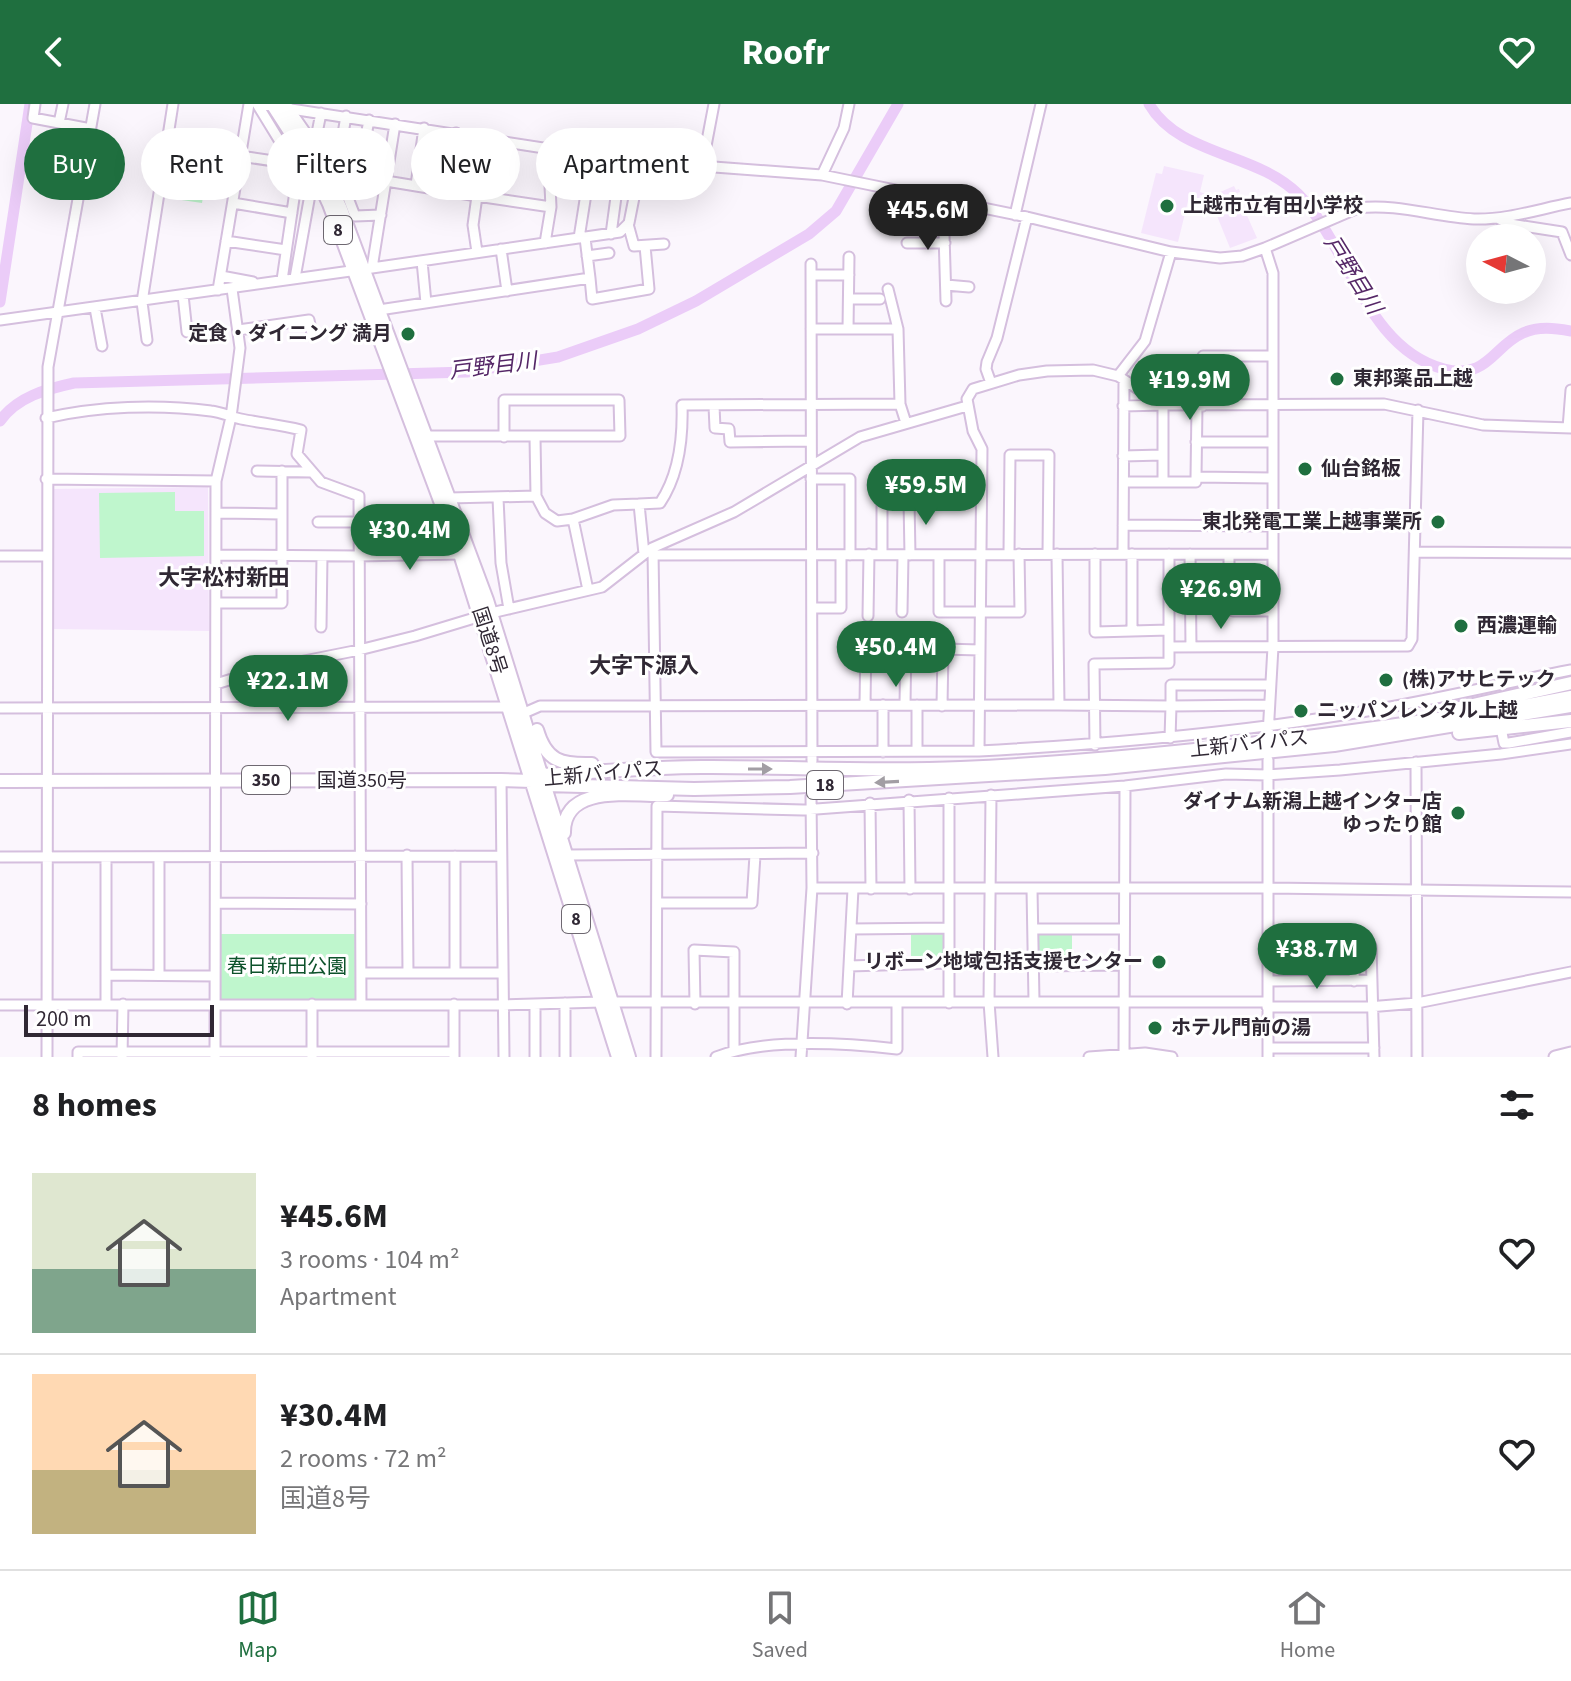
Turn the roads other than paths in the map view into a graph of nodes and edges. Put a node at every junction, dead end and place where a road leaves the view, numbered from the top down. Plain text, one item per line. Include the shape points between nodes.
1 (35, 104) edge
2 (63, 104) edge
3 (95, 104) edge
4 (173, 104) edge
5 (249, 104) edge
6 (258, 104) edge
7 (714, 104) edge
8 (849, 104) edge
9 (1041, 104) edge
10 (280, 106) edge
11 (321, 113) junction
12 (346, 116) junction
13 (369, 120) junction
14 (59, 123) junction
15 (395, 124) junction
16 (86, 128) edge
17 (91, 128) edge
18 (245, 128) edge
19 (272, 128) edge
20 (318, 128) edge
21 (344, 128) edge
22 (367, 128) edge
23 (394, 128) edge
24 (424, 128) edge
25 (709, 128) edge
26 (717, 168) edge
27 (826, 176) junction
28 (79, 200) edge
29 (233, 200) edge
30 (293, 200) edge
31 (309, 200) edge
32 (349, 200) edge
33 (383, 200) edge
34 (476, 200) edge
35 (504, 200) edge
36 (551, 200) edge
37 (587, 200) edge
38 (616, 200) edge
39 (633, 200) edge
40 (943, 201) junction
41 (233, 203) junction
42 (1571, 203) edge
43 (551, 207) junction
44 (292, 213) junction
45 (381, 215) junction
46 (1015, 215) junction
47 (1027, 217) junction
48 (1499, 219) junction
49 (628, 224) junction
50 (611, 234) junction
51 (582, 238) junction
52 (226, 241) junction
53 (545, 243) junction
54 (907, 243) dead end
55 (945, 243) junction
56 (664, 244) dead end
57 (645, 246) junction
58 (1265, 248) junction
59 (501, 249) junction
60 (286, 250) junction
61 (477, 252) junction
62 (1171, 252) junction
63 (609, 253) dead end
64 (1571, 255) edge
65 (587, 256) junction
66 (849, 257) dead end
67 (422, 261) junction
68 (811, 264) dead end
69 (362, 269) junction
70 (811, 275) junction
71 (849, 275) junction
72 (221, 276) junction
73 (295, 278) junction
74 (590, 278) junction
75 (282, 280) junction
76 (261, 284) junction
77 (946, 285) junction
78 (969, 287) dead end
79 (232, 289) junction
80 (888, 289) dead end
81 (218, 290) junction
82 (507, 291) junction
83 (183, 295) junction
84 (849, 299) junction
85 (880, 299) dead end
86 (946, 301) dead end
87 (142, 302) junction
88 (426, 303) junction
89 (95, 308) junction
90 (379, 310) junction
91 (59, 312) junction
92 (0, 320) edge
93 (811, 329) junction
94 (848, 329) junction
95 (898, 329) junction
96 (238, 330) junction
97 (187, 332) dead end
98 (312, 334) dead end
99 (147, 340) dead end
100 (102, 346) dead end
101 (1273, 356) junction
102 (394, 363) junction
103 (1121, 378) junction
104 (991, 383) junction
105 (402, 385) junction
106 (1571, 390) edge
107 (900, 404) junction
108 (1163, 405) junction
109 (714, 406) junction
110 (811, 406) junction
111 (967, 406) junction
112 (1123, 406) junction
113 (1200, 406) junction
114 (1273, 406) junction
115 (1418, 410) junction
116 (231, 417) junction
117 (46, 418) junction
118 (906, 423) junction
119 (1570, 428) edge
120 (427, 436) junction
121 (504, 437) junction
122 (535, 437) junction
123 (811, 441) junction
124 (1196, 442) junction
125 (1273, 442) junction
126 (1162, 455) junction
127 (1123, 456) junction
128 (811, 468) junction
129 (257, 471) dead end
130 (282, 471) junction
131 (311, 472) junction
132 (1196, 477) junction
133 (1273, 478) junction
134 (46, 479) junction
135 (811, 479) junction
136 (216, 481) junction
137 (1124, 482) junction
138 (1163, 482) junction
139 (536, 496) junction
140 (882, 497) dead end
141 (449, 498) junction
142 (498, 498) junction
143 (909, 500) dead end
144 (639, 504) junction
145 (216, 513) junction
146 (281, 514) junction
147 (573, 519) junction
148 (318, 522) dead end
149 (358, 522) junction
150 (1123, 525) junction
151 (1273, 526) junction
152 (650, 552) junction
153 (1415, 552) junction
154 (1571, 553) edge
155 (460, 554) junction
156 (869, 554) junction
157 (882, 554) junction
158 (979, 554) junction
159 (1014, 554) junction
160 (1053, 554) junction
161 (1095, 554) junction
162 (1127, 554) junction
163 (1169, 554) junction
164 (1190, 554) junction
165 (1272, 554) junction
166 (216, 555) junction
167 (812, 555) junction
168 (846, 555) junction
169 (906, 555) junction
170 (939, 555) junction
171 (1229, 555) junction
172 (0, 556) edge
173 (46, 556) junction
174 (282, 556) junction
175 (322, 556) junction
176 (358, 556) junction
177 (588, 590) junction
178 (216, 603) junction
179 (812, 608) junction
180 (509, 609) junction
181 (1272, 611) junction
182 (902, 612) dead end
183 (979, 612) junction
184 (486, 614) junction
185 (868, 616) dead end
186 (321, 627) dead end
187 (1169, 630) junction
188 (1132, 631) junction
189 (1169, 647) junction
190 (1191, 647) junction
191 (1273, 647) junction
192 (359, 650) junction
193 (980, 650) junction
194 (1571, 670) edge
195 (1571, 683) edge
196 (216, 684) junction
197 (1270, 685) junction
198 (1571, 697) edge
199 (812, 705) junction
200 (865, 705) junction
201 (883, 705) junction
202 (905, 705) junction
203 (917, 705) junction
204 (1059, 705) junction
205 (1095, 705) junction
206 (1269, 705) junction
207 (359, 706) junction
208 (656, 706) junction
209 (942, 706) junction
210 (979, 706) junction
211 (1171, 706) junction
212 (1571, 706) edge
213 (216, 707) junction
214 (510, 707) junction
215 (0, 708) edge
216 (46, 708) junction
217 (527, 712) junction
218 (1571, 721) edge
219 (1363, 730) junction
220 (1268, 731) junction
221 (1571, 732) edge
222 (1412, 733) junction
223 (1502, 733) dead end
224 (1170, 738) junction
225 (1571, 744) edge
226 (1095, 745) junction
227 (917, 751) junction
228 (979, 751) junction
229 (883, 752) junction
230 (812, 756) junction
231 (1268, 760) dead end
232 (1416, 762) junction
233 (713, 767) junction
234 (1267, 775) junction
235 (216, 780) junction
236 (501, 780) junction
237 (540, 780) junction
238 (0, 781) edge
239 (46, 781) junction
240 (359, 781) junction
241 (1125, 786) junction
242 (790, 787) junction
243 (991, 795) junction
244 (949, 798) junction
245 (909, 800) junction
246 (812, 802) junction
247 (870, 803) junction
248 (566, 850) junction
249 (813, 853) junction
250 (658, 854) junction
251 (361, 855) junction
252 (407, 855) junction
253 (755, 855) junction
254 (216, 856) junction
255 (455, 856) junction
256 (501, 856) junction
257 (0, 857) edge
258 (46, 857) junction
259 (106, 857) junction
260 (159, 857) junction
261 (812, 888) junction
262 (1267, 888) junction
263 (853, 889) junction
264 (871, 889) junction
265 (910, 889) junction
266 (991, 889) junction
267 (1032, 889) junction
268 (1123, 889) junction
269 (1418, 889) junction
270 (949, 890) junction
271 (1571, 892) edge
272 (216, 903) junction
273 (658, 903) junction
274 (361, 904) junction
275 (949, 928) junction
276 (851, 929) junction
277 (1034, 929) junction
278 (1124, 929) junction
279 (1355, 946) junction
280 (1267, 947) junction
281 (949, 963) junction
282 (1124, 965) junction
283 (849, 966) junction
284 (1034, 966) junction
285 (1571, 972) edge
286 (361, 973) junction
287 (408, 973) junction
288 (455, 973) junction
289 (502, 973) junction
290 (106, 975) junction
291 (159, 975) junction
292 (215, 976) junction
293 (1371, 980) junction
294 (1268, 981) junction
295 (1354, 981) junction
296 (1034, 1001) junction
297 (606, 1002) junction
298 (989, 1002) junction
299 (565, 1003) junction
300 (735, 1003) junction
301 (804, 1003) junction
302 (897, 1003) junction
303 (949, 1003) junction
304 (1124, 1003) junction
305 (1417, 1003) junction
306 (106, 1004) junction
307 (123, 1004) junction
308 (215, 1004) junction
309 (312, 1004) junction
310 (361, 1004) junction
311 (454, 1004) junction
312 (535, 1004) junction
313 (657, 1004) junction
314 (695, 1004) junction
315 (847, 1004) junction
316 (0, 1005) edge
317 (47, 1005) junction
318 (503, 1005) junction
319 (1267, 1005) junction
320 (1373, 1005) junction
321 (801, 1046) junction
322 (734, 1050) junction
323 (1268, 1052) edge
324 (1374, 1053) edge
325 (1571, 1053) edge
326 (170, 1054) edge
327 (215, 1054) edge
328 (268, 1054) edge
329 (312, 1054) edge
330 (358, 1054) edge
331 (407, 1054) edge
332 (1124, 1054) junction
333 (122, 1055) edge
334 (454, 1055) edge
335 (47, 1057) edge
336 (78, 1057) edge
337 (504, 1057) edge
338 (535, 1057) edge
339 (565, 1057) edge
340 (618, 1057) edge
341 (629, 1057) edge
342 (656, 1057) edge
343 (716, 1057) edge
344 (801, 1057) edge
345 (993, 1057) edge
346 (1089, 1057) edge
347 (1172, 1057) edge
348 (1417, 1057) edge
349 (1555, 1057) edge

1 - 14 street via 33,118
2 - 14 street
3 - 17 street
4 - 87 street
5 - 18 street
6 - 10 street
6 - 19 street
7 - 25 street
8 - 27 street
9 - 46 street
10 - 11 street
10 - 69 highway, 国道8号 / 8
11 - 12 street
11 - 20 street
12 - 13 street
12 - 21 street
13 - 15 street
13 - 22 street
14 - 16 street
15 - 23 street
15 - 24 street
26 - 27 street
27 - 40 street
28 - 91 street
29 - 41 street
30 - 44 street
31 - 73 street
32 - 45 street via 355,216
33 - 45 street
34 - 61 street
35 - 43 street
36 - 43 street
37 - 51 street
38 - 50 street
39 - 49 street
40 - 46 street
40 - 55 street
41 - 44 street
41 - 52 street
42 - 48 street
43 - 53 street
44 - 60 street
45 - 69 street
46 - 47 street
47 - 62 street
47 - 104 street via 987,362
48 - 58 street via 1374,206 1333,217
48 - 64 street via 1562,232
49 - 50 street
49 - 57 street via 634,246
50 - 51 street
51 - 53 street
51 - 65 street
52 - 60 street
52 - 72 street
53 - 59 street
54 - 55 street
55 - 77 street
56 - 57 street
57 - 74 street via 649,289 592,299
58 - 62 street via 1229,258
58 - 101 street via 1273,273
59 - 61 street
59 - 82 street
60 - 75 street
61 - 67 street
62 - 103 street via 1145,341
63 - 65 street
65 - 74 street
66 - 71 street
67 - 69 street
67 - 88 street
68 - 70 street
69 - 73 street
69 - 90 highway, 国道8号 / 8
69 - 102 highway, 国道8号 / 8
70 - 71 street
70 - 93 street
71 - 84 street
72 - 76 street
72 - 81 street
73 - 75 street
74 - 82 street
75 - 76 street
76 - 79 street
77 - 78 street
77 - 86 street
79 - 81 street
79 - 96 street
80 - 95 street
81 - 83 street
82 - 88 street
83 - 87 street
83 - 97 street
84 - 85 street
84 - 94 street
87 - 89 street
87 - 99 street
88 - 90 street
89 - 91 street
89 - 100 street
90 - 102 highway, 国道8号 / 8
91 - 92 street
91 - 117 street via 48,367
93 - 94 street
93 - 110 street
94 - 95 street
95 - 107 street
96 - 98 street via 309,320
96 - 116 street
101 - 113 street via 1203,356
101 - 114 street
102 - 105 highway, 国道8号 / 8
103 - 104 street via 1061,369
103 - 108 street
103 - 112 street
104 - 111 street via 973,389
105 - 120 highway, 国道8号 / 8
105 - 155 highway, 国道8号 / 8
106 - 119 street
107 - 110 street
107 - 118 street
108 - 112 street
108 - 113 street
108 - 126 street
109 - 110 street
109 - 123 street via 715,428 729,429 730,442
109 - 144 street via 682,405 681,446 666,494 660,503
110 - 123 street
111 - 118 street
111 - 158 street via 982,449
112 - 127 street
113 - 114 street
113 - 124 street
114 - 115 street via 1384,404
114 - 125 street
115 - 119 street via 1483,425
115 - 153 street
116 - 117 street via 216,411 128,409
116 - 131 street via 301,430 297,454
116 - 136 street
117 - 134 street
118 - 128 street via 860,437
120 - 121 street
120 - 141 highway, 国道8号 / 8
121 - 122 street
121 - 122 street via 504,400 619,400 620,436
122 - 139 street
123 - 128 street
124 - 125 street
124 - 132 street
125 - 133 street
126 - 127 street
126 - 138 street
127 - 137 street
128 - 135 street
128 - 152 street
129 - 130 street
130 - 131 street
130 - 146 street
131 - 149 street via 321,482 359,496
132 - 133 street
132 - 138 street via 1196,482
133 - 151 street
134 - 136 street
134 - 173 street
135 - 167 street
135 - 168 street via 850,479
136 - 145 street
137 - 138 street
137 - 150 street
139 - 142 street
139 - 147 street via 554,520
140 - 157 street
141 - 142 street
141 - 184 highway, 国道8号 / 8
142 - 180 street
143 - 169 street
144 - 147 street via 613,505
144 - 152 street
145 - 146 street
145 - 166 street
146 - 174 street
147 - 177 street
148 - 149 street
149 - 176 street
150 - 151 street
150 - 162 street
151 - 165 street
152 - 167 street
152 - 177 street via 610,583
152 - 208 street
153 - 154 street
153 - 191 street via 1408,646
155 - 176 street
155 - 184 highway, 国道8号 / 8
156 - 157 street
156 - 168 street
156 - 185 street
157 - 169 street
158 - 159 street
158 - 170 street
158 - 183 street
159 - 160 street
159 - 160 street via 1010,455 1049,455
159 - 183 street via 1020,612
160 - 161 street
160 - 204 street
161 - 162 street
161 - 188 street via 1095,632
162 - 163 street
162 - 188 street
163 - 164 street
163 - 187 street
164 - 171 street
164 - 190 street
165 - 171 street
165 - 181 street
166 - 174 street
166 - 178 street
167 - 168 street
167 - 179 street
168 - 179 street via 841,608
169 - 170 street
169 - 182 street
170 - 183 street via 939,612
171 - 181 street via 1229,607
172 - 173 street
173 - 216 street
174 - 175 street
174 - 178 street via 282,603
175 - 176 street
175 - 186 street
176 - 192 street
177 - 180 street
178 - 196 street
179 - 199 street
180 - 184 street
181 - 191 street
183 - 193 street
184 - 192 street
184 - 214 highway, 国道8号 / 8
184 - 217 highway, 国道8号 / 8 via 517,676
187 - 188 street
187 - 189 street
189 - 190 street
189 - 205 street via 1169,663 1094,664
190 - 191 street
191 - 197 street
192 - 196 street
192 - 207 street
193 - 209 street via 943,649
193 - 210 street
194 - 220 street
195 - 219 highway
196 - 213 street
197 - 206 street
197 - 211 street via 1171,685
198 - 219 highway, 上新バイパス / 18
199 - 200 street
199 - 208 street
199 - 230 street
200 - 201 street
200 - 202 street via 866,635 906,636
201 - 202 street
201 - 229 street
202 - 203 street
203 - 209 street
203 - 227 street
204 - 205 street
204 - 210 street
205 - 211 street
205 - 226 street
206 - 211 street
206 - 220 street
207 - 213 street
207 - 214 street
207 - 240 street
208 - 217 street via 540,706
208 - 230 street via 656,752
209 - 210 street
210 - 228 street
211 - 224 street
212 - 222 highway, 上新バイパス / 18
213 - 216 street
213 - 235 street
214 - 237 highway, 国道8号 / 8
215 - 216 street
216 - 239 street
217 - 233 highway via 544,748 560,761
217 - 237 highway, 国道8号 / 8
218 - 222 highway
233 -> 219 highway, 上新バイパス / 18 via 958,769
220 - 224 street
221 - 223 street via 1509,743 1504,743
222 -> 242 highway, 上新バイパス / 18 via 1105,768
224 - 226 street
225 - 232 street
226 - 228 street
227 - 228 street
227 - 229 street
229 - 230 street
231 - 234 street
232 - 234 street
232 - 269 street
233 - 237 highway, 上新バイパス / 18
234 - 241 street via 1226,774
234 - 262 street
235 - 239 highway, 国道350号 / 350
235 - 240 highway, 国道350号 / 350
235 - 254 street
236 - 237 highway, 国道350号 / 350
236 - 240 highway, 国道350号 / 350
236 - 256 street
237 - 242 highway, 上新バイパス / 18 via 694,789
237 - 248 highway, 国道8号 / 8
237 - 297 highway, 国道8号 / 8
238 - 239 highway, 国道350号 / 350
239 - 258 street
240 - 251 street
241 - 243 street
241 - 268 street
242 - 248 highway via 583,800 565,817
243 - 244 street
243 - 266 street
244 - 245 street
244 - 270 street
245 - 247 street
245 - 265 street
246 - 247 street
246 - 249 street
246 - 250 street via 771,811 657,806
247 - 264 street
248 - 250 street
248 - 297 highway, 国道8号 / 8
249 - 253 street
249 - 261 street
250 - 253 street
250 - 273 street
251 - 252 street
251 - 254 street
251 - 274 street
252 - 255 street
252 - 287 street
253 - 273 street via 752,903
254 - 260 street
254 - 272 street
255 - 256 street
255 - 288 street
256 - 289 street
257 - 258 street
258 - 259 street
258 - 317 street
259 - 260 street
259 - 290 street
260 - 291 street
261 - 263 street
261 - 301 street
262 - 268 street
262 - 269 street
262 - 280 street
263 - 264 street
263 - 276 street
264 - 265 street
265 - 270 street
266 - 267 street
266 - 270 street
266 - 298 street
267 - 268 street
267 - 277 street
268 - 278 street
269 - 271 street
269 - 305 street
270 - 275 street
272 - 274 street
272 - 292 street
273 - 313 street
274 - 286 street
275 - 276 street
275 - 281 street
276 - 283 street
277 - 278 street
277 - 284 street
278 - 282 street
279 - 280 street
279 - 293 street via 1371,946
279 - 295 street
280 - 294 street
281 - 283 street
281 - 303 street
282 - 284 street
282 - 304 street
283 - 315 street
284 - 296 street
285 - 305 street
286 - 287 street
286 - 310 street
287 - 288 street
288 - 289 street
289 - 318 street
290 - 291 street
290 - 306 street
291 - 292 street
292 - 308 street
293 - 295 street
293 - 320 street
294 - 295 street
294 - 319 street
296 - 298 street
296 - 304 street
297 - 299 street
297 - 313 street
297 - 340 highway, 国道8号 / 8
297 - 341 highway, 国道8号 / 8
298 - 303 street
298 - 345 street
299 - 312 street
299 - 339 street
300 - 301 street
300 - 314 street
300 - 314 street via 734,952 694,950
300 - 322 street
301 - 315 street
301 - 321 street
302 - 303 street
302 - 315 street
302 - 321 street via 897,1049
304 - 319 street
304 - 332 street
305 - 320 street
305 - 348 street
306 - 307 street
306 - 317 street
307 - 308 street
307 - 333 street
308 - 309 street
308 - 327 street
309 - 310 street
309 - 329 street
310 - 311 street
311 - 318 street
311 - 334 street
312 - 318 street
312 - 338 street
313 - 314 street
313 - 342 street
316 - 317 street
317 - 335 street
318 - 337 street
319 - 320 street
319 - 323 street
320 - 324 street
321 - 322 street
321 - 344 street
322 - 343 street
323 - 324 street
325 - 349 main road
326 - 327 street
326 - 333 street
327 - 328 street
328 - 329 street
329 - 330 street
330 - 331 street
331 - 334 street
332 - 346 street
332 - 347 street
333 - 336 street via 78,1052

